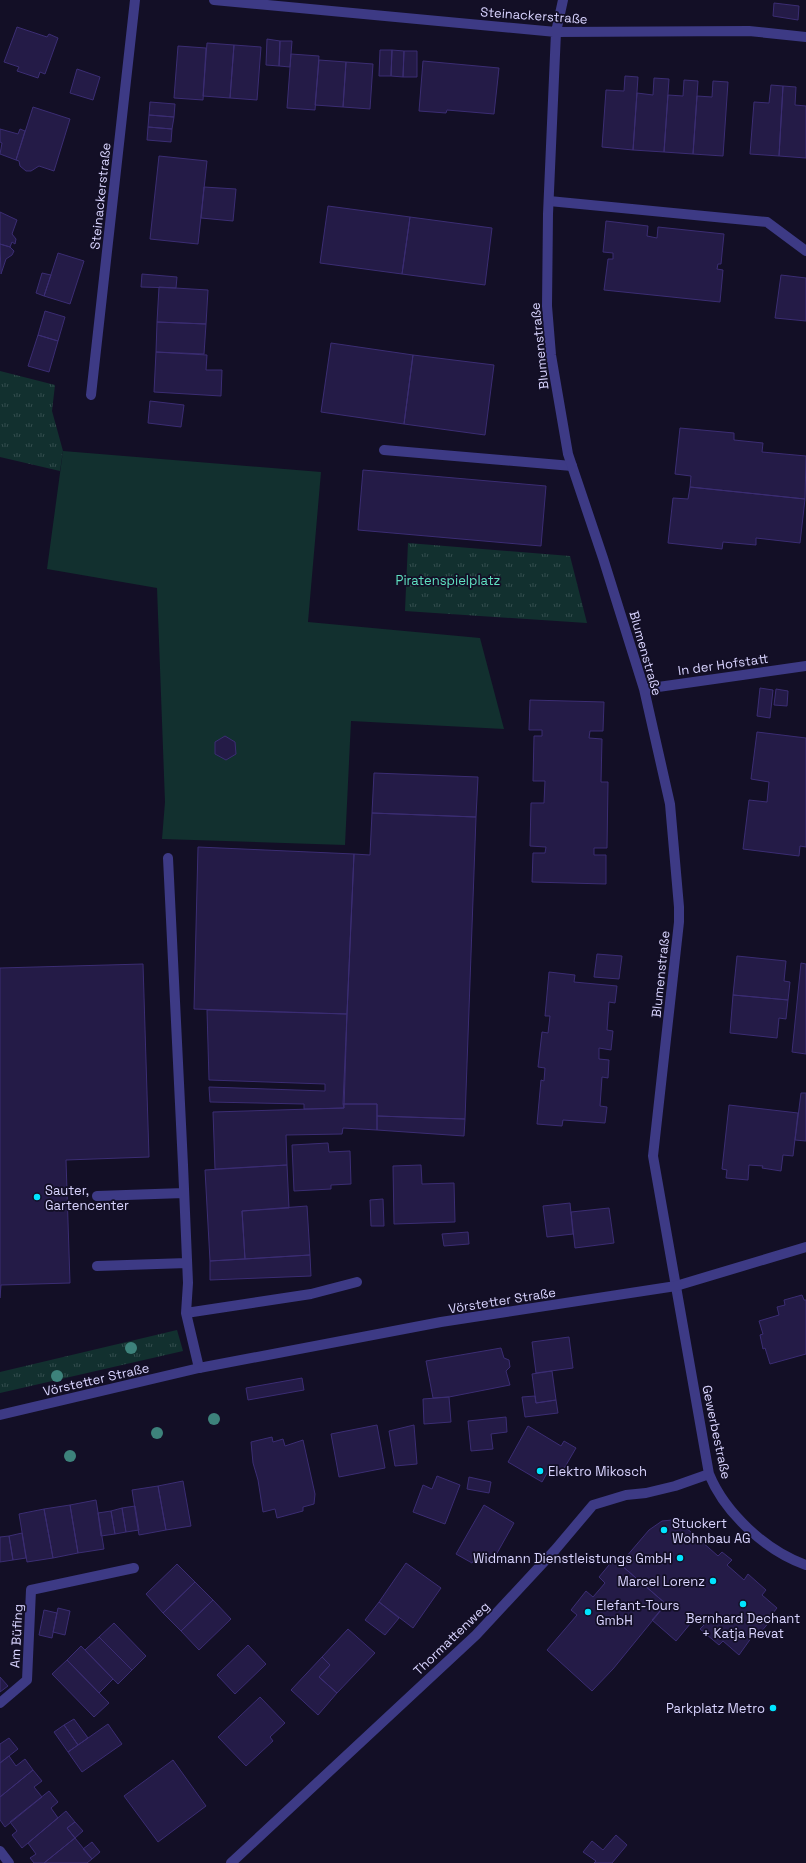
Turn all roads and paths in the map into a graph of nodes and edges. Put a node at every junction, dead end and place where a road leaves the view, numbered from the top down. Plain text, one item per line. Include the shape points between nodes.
1 (135, 0) edge
2 (214, 0) edge
3 (563, 0) edge
4 (556, 32) junction
5 (806, 37) edge
6 (549, 201) junction
7 (806, 251) edge
8 (91, 395) dead end
9 (384, 450) dead end
10 (572, 466) junction
11 (806, 666) edge
12 (644, 689) junction
13 (168, 858) dead end
14 (184, 1193) junction
15 (97, 1196) dead end
16 (806, 1247) edge
17 (187, 1263) junction
18 (97, 1266) dead end
19 (357, 1282) dead end
20 (676, 1286) junction
21 (186, 1313) junction
22 (199, 1368) junction
23 (0, 1415) edge
24 (710, 1474) junction
25 (806, 1565) edge
26 (134, 1568) dead end
27 (0, 1704) edge
28 (0, 1851) edge
29 (9, 1863) edge
30 (230, 1863) edge

1 - 8 street, Steinackerstraße
2 - 4 street, Steinackerstraße
3 - 4 street, Blumenstraße
4 - 5 street, Steinackerstraße via 749,31
4 - 6 street, Blumenstraße
6 - 7 street via 767,222
6 - 10 street, Blumenstraße via 547,306 551,355
9 - 10 street
10 - 12 street, Blumenstraße
11 - 12 street, In der Hofstatt
12 - 20 street, Blumenstraße via 670,804 679,907 653,1156
13 - 14 street
14 - 15 street
14 - 17 street
16 - 20 street, Vörstetter Straße
17 - 18 street
17 - 21 street
19 - 21 street via 311,1294
20 - 22 street, Vörstetter Straße via 441,1322
20 - 24 street, Gewerbestraße
21 - 22 street
22 - 23 street, Vörstetter Straße
24 - 25 street, Gewerbestraße via 715,1488 744,1524 770,1546
24 - 30 street, Thormattenweg via 675,1486 626,1495 593,1505 476,1635
26 - 27 street, Am Büfing via 31,1590 27,1680
28 - 29 street

